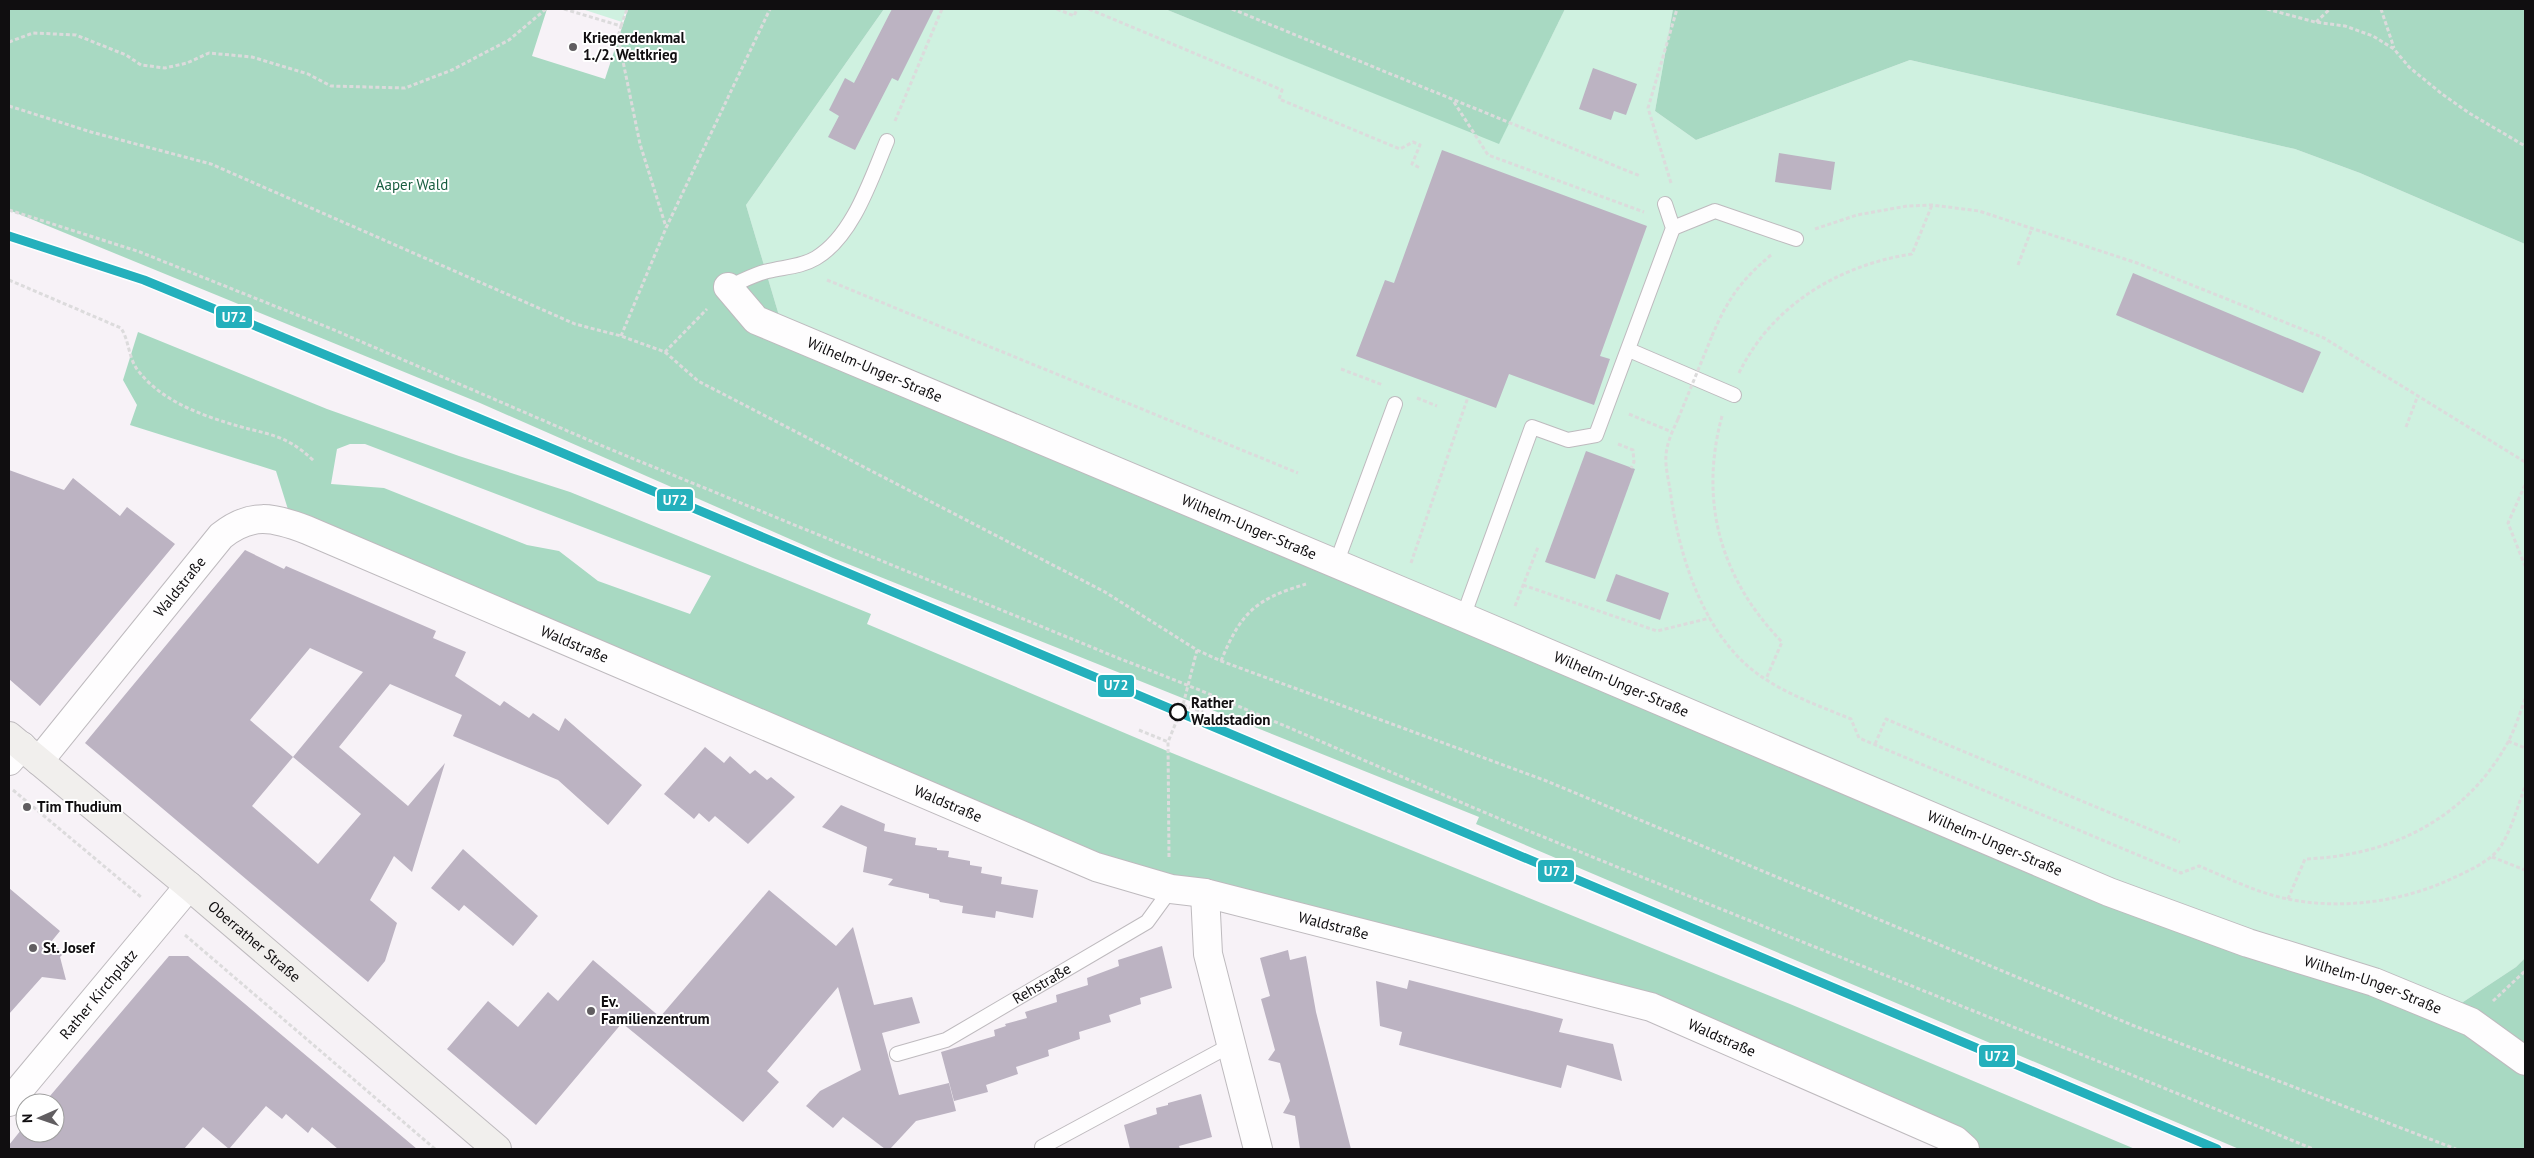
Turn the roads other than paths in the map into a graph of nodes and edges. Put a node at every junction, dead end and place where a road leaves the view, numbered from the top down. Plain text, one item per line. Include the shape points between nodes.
1 (887, 141) road end
2 (1665, 204) road end
3 (1673, 228) junction
4 (1796, 239) road end
5 (728, 287) joint
6 (1629, 350) junction
7 (1732, 394) road end
8 (1395, 404) dead end
9 (1336, 564) junction
10 (1463, 617) junction
11 (19, 751) edge
12 (1170, 877) junction
13 (189, 886) junction
14 (1204, 894) junction
15 (1231, 1045) junction
16 (897, 1054) dead end
17 (2525, 1061) edge
18 (9, 1102) edge
19 (1042, 1147) dead end
20 (497, 1149) edge
21 (1258, 1149) edge
22 (1965, 1149) edge

1 - 5 lane via 863,198 836,243 815,258 795,266 766,271
2 - 3 lane
3 - 4 lane via 1715,212
3 - 6 lane
5 - 9 street, Wilhelm-Unger-Straße via 756,320
6 - 7 lane
6 - 10 lane via 1596,435 1568,440 1532,427
8 - 9 lane
9 - 10 street, Wilhelm-Unger-Straße
10 - 17 street, Wilhelm-Unger-Straße via 2109,892 2248,943 2374,982 2471,1022
11 - 12 street, Waldstraße via 221,536 246,520 270,518 307,530 1096,867
11 - 13 main road, Oberrather Straße
12 - 14 street, Waldstraße
12 - 16 lane, Rehstraße via 1147,922 946,1040
13 - 18 street, Rather Kirchplatz
13 - 20 main road, Oberrather Straße
14 - 15 street via 1208,954
14 - 22 street, Waldstraße via 1651,1007 1955,1140
15 - 19 lane
15 - 21 street

